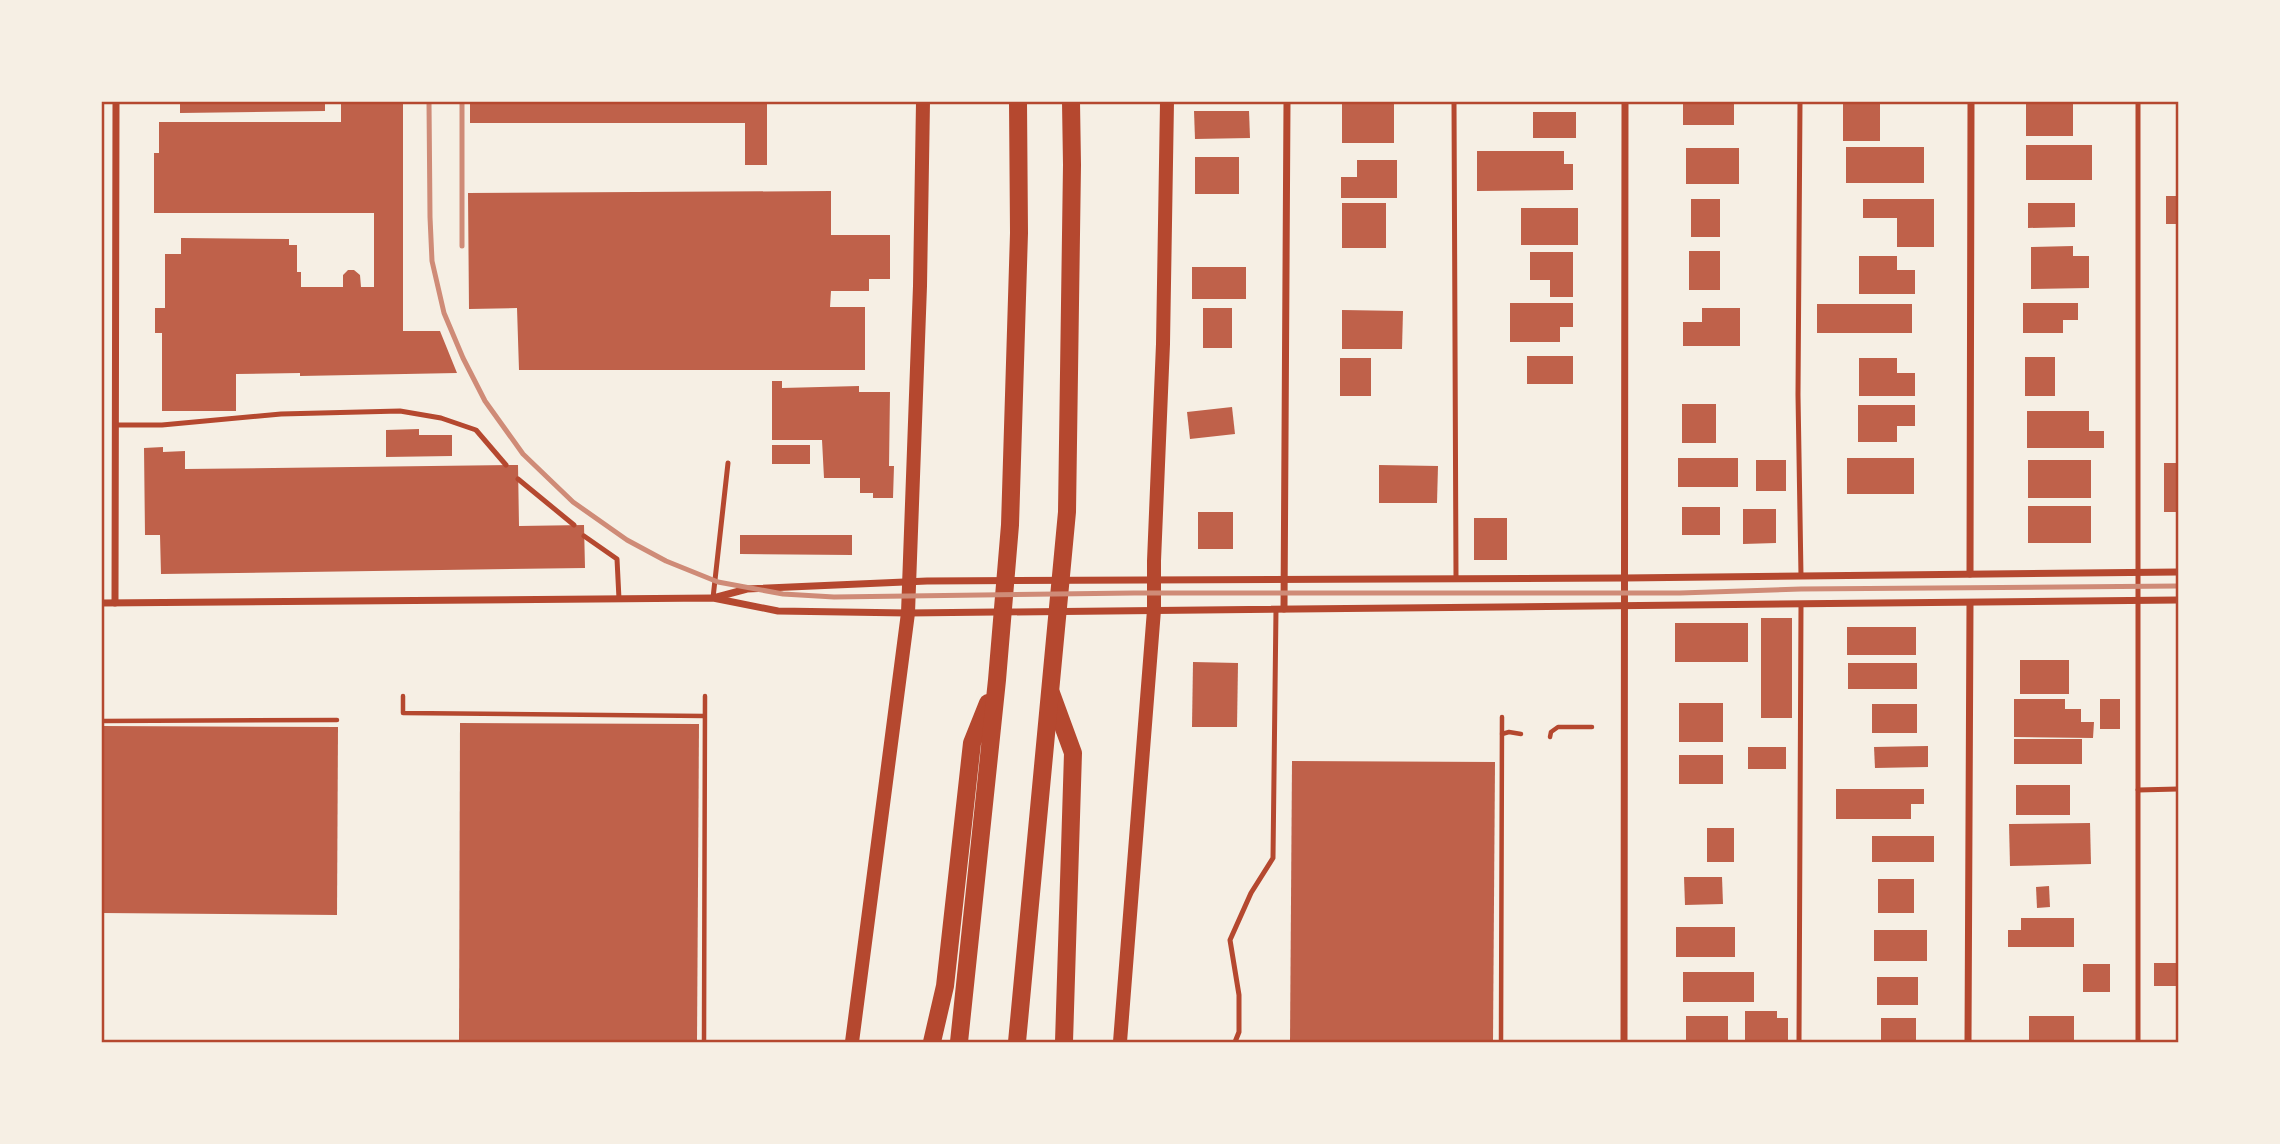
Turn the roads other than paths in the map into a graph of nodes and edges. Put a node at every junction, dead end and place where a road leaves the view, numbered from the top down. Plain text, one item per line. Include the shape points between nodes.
1 (116, 102) edge
2 (923, 102) edge
3 (1018, 102) edge
4 (1071, 102) edge
5 (1167, 102) edge
6 (1287, 102) edge
7 (1454, 102) edge
8 (1625, 102) edge
9 (1800, 102) edge
10 (1971, 102) edge
11 (2138, 102) edge
12 (116, 425) junction
13 (728, 463) dead end
14 (506, 465) dead end
15 (518, 479) dead end
16 (574, 525) dead end
17 (584, 536) dead end
18 (2138, 572) junction
19 (2179, 572) edge
20 (1970, 574) junction
21 (1801, 576) junction
22 (1456, 578) junction
23 (1624, 578) junction
24 (1285, 579) junction
25 (1154, 580) junction
26 (910, 581) junction
27 (619, 598) junction
28 (713, 598) junction
29 (2138, 600) junction
30 (2179, 600) edge
31 (102, 603) edge
32 (115, 603) junction
33 (1970, 603) junction
34 (1801, 604) junction
35 (1624, 605) junction
36 (1280, 609) junction
37 (1154, 610) junction
38 (908, 613) junction
39 (997, 680) junction
40 (1049, 688) junction
41 (2179, 789) edge
42 (2138, 790) junction
43 (852, 1042) edge
44 (932, 1042) edge
45 (959, 1042) edge
46 (1017, 1042) edge
47 (1064, 1042) edge
48 (1120, 1042) edge
49 (1235, 1042) edge
50 (1624, 1042) edge
51 (1799, 1042) edge
52 (1968, 1042) edge
53 (2138, 1042) edge

1 - 12 street
2 - 26 main road
3 - 39 highway via 1010,525
4 - 40 highway via 1067,512
5 - 25 main road
6 - 24 street
7 - 22 lane
8 - 23 street
9 - 21 lane
10 - 20 street
11 - 18 lane
12 - 14 lane via 401,411 476,430
12 - 32 street
13 - 28 lane
15 - 16 lane
17 - 27 lane via 617,559
18 - 19 street
18 - 20 street
18 - 29 lane
20 - 21 street
21 - 23 street
22 - 23 street
22 - 24 street
23 - 35 street
24 - 25 street
24 - 36 street
25 - 26 street
25 - 37 main road
26 - 28 street via 747,589
26 - 38 main road
27 - 28 street
27 - 32 street
28 - 38 street via 778,611
29 - 30 street
29 - 33 street
29 - 42 lane
31 - 32 street
33 - 34 street
33 - 52 street
34 - 35 street
34 - 51 lane
35 - 36 street
35 - 50 street
36 - 37 street
36 - 49 lane via 1273,858 1230,940 1239,995
37 - 38 street
37 - 48 main road
38 - 43 main road
39 - 44 highway via 972,743 945,986
39 - 45 highway
40 - 46 highway
40 - 47 highway via 1073,753
41 - 42 lane
42 - 53 lane

